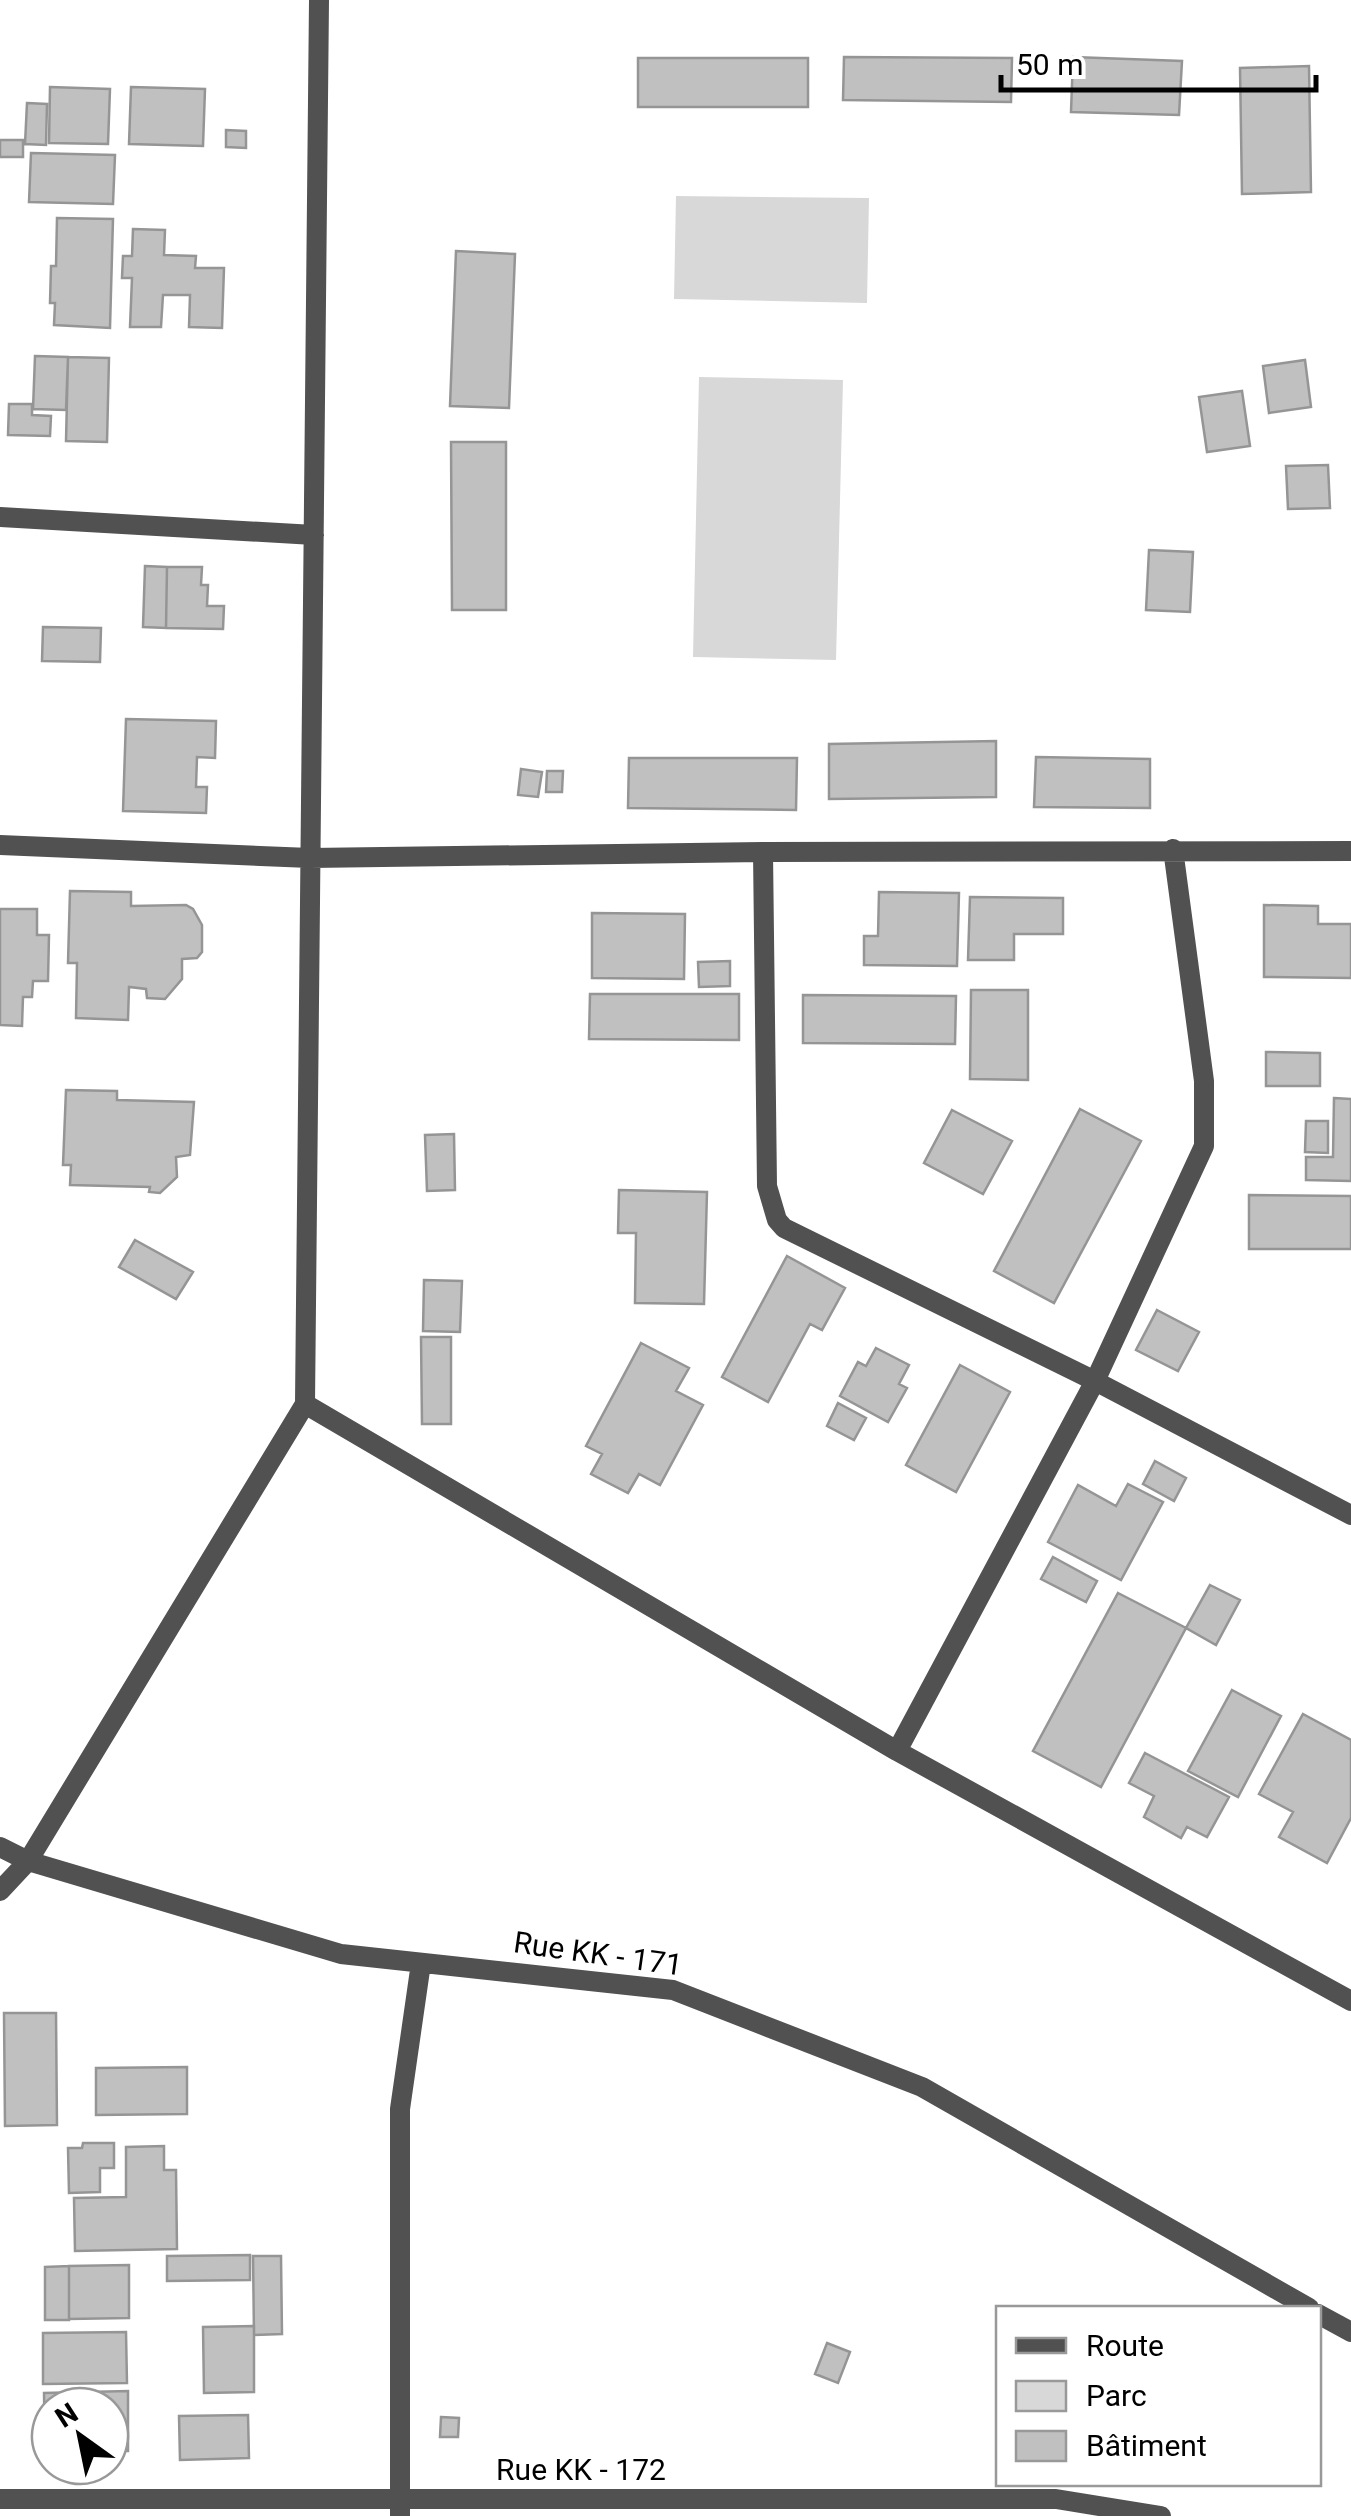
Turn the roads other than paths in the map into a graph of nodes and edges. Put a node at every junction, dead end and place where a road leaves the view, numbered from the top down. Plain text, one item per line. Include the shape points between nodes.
1 (320, 0) edge
2 (0, 517) edge
3 (314, 536) junction
4 (0, 845) edge
5 (1174, 849) junction
6 (1351, 851) edge
7 (763, 852) junction
8 (310, 858) junction
9 (1095, 1381) junction
10 (305, 1404) junction
11 (1351, 1515) edge
12 (897, 1751) junction
13 (0, 1847) edge
14 (28, 1861) junction
15 (0, 1891) edge
16 (421, 1963) junction
17 (1351, 2002) edge
18 (1305, 2306) edge
19 (1321, 2316) edge
20 (1351, 2332) edge
21 (0, 2499) edge
22 (400, 2509) edge
23 (1161, 2516) edge

1 - 3 street
2 - 3 street
3 - 8 street
4 - 8 street
5 - 6 street
5 - 7 street
5 - 9 street via 1204,1081 1204,1146
7 - 8 street
7 - 9 street via 767,1186 777,1220
8 - 10 street
9 - 11 street
9 - 12 street
10 - 12 street
10 - 14 street
12 - 17 street
13 - 14 street, Rue KK - 171
14 - 15 street
14 - 16 street, Rue KK - 171 via 340,1954
16 - 18 street, Rue KK - 171 via 673,1990 922,2087
16 - 22 street via 400,2109
19 - 20 street
21 - 22 street, Rue KK - 172
22 - 23 street, Rue KK - 172 via 1056,2498

